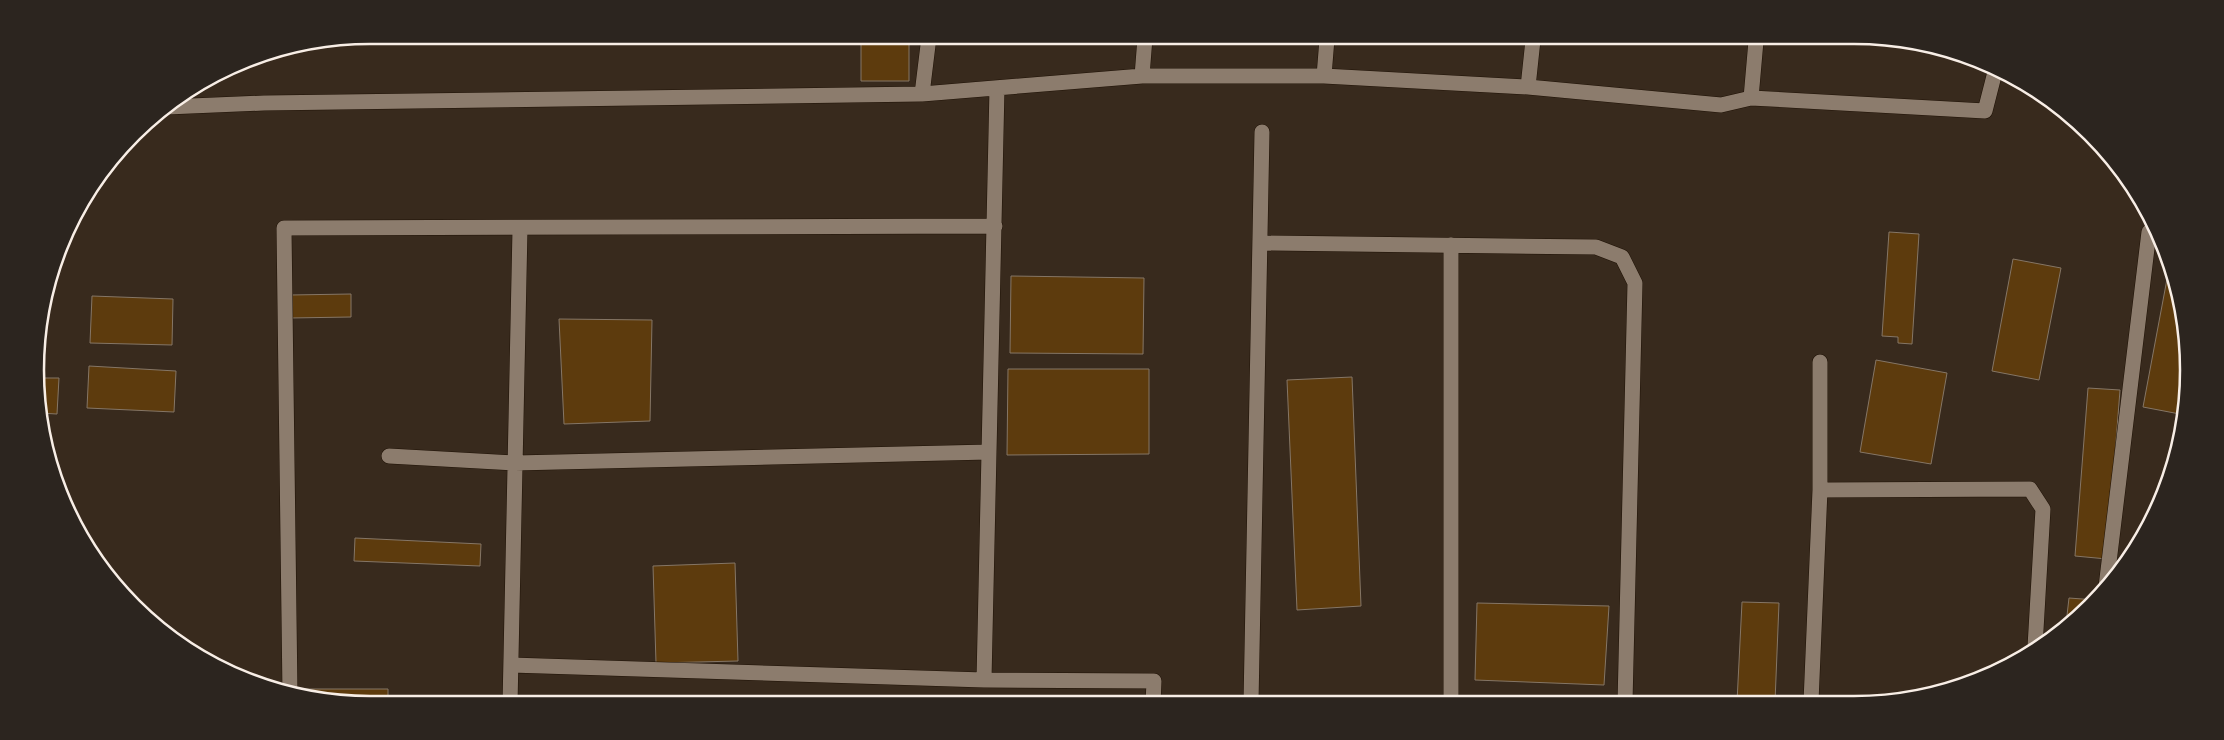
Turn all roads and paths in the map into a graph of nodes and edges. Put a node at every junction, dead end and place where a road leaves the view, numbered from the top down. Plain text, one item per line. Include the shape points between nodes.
1 (928, 44) edge
2 (1145, 44) edge
3 (1327, 44) edge
4 (1533, 44) edge
5 (1756, 44) edge
6 (1994, 75) edge
7 (1142, 76) junction
8 (1324, 76) junction
9 (1528, 87) junction
10 (998, 88) junction
11 (922, 94) junction
12 (1751, 98) junction
13 (178, 107) edge
14 (1262, 132) dead end
15 (995, 226) junction
16 (520, 229) junction
17 (2150, 232) edge
18 (1261, 243) junction
19 (1451, 245) junction
20 (1820, 362) dead end
21 (989, 452) junction
22 (389, 456) dead end
23 (515, 462) junction
24 (1820, 490) junction
25 (2107, 575) edge
26 (2035, 641) edge
27 (511, 665) junction
28 (984, 680) junction
29 (290, 686) edge
30 (510, 696) edge
31 (1153, 696) edge
32 (1251, 696) edge
33 (1451, 696) edge
34 (1625, 696) edge
35 (1811, 696) edge

1 - 11 street
2 - 7 street
3 - 8 street
4 - 9 street
5 - 12 street
6 - 12 street via 1985,111
7 - 8 street
7 - 10 street
8 - 9 street
9 - 12 street via 1721,105
10 - 11 street
10 - 15 street
11 - 13 street
14 - 18 street
15 - 16 street
15 - 21 street
16 - 23 street
16 - 29 street via 284,228
17 - 25 street
18 - 19 street
18 - 32 street
19 - 33 street
19 - 34 street via 1596,246 1622,257 1635,283
20 - 24 street
21 - 23 street
21 - 28 street
22 - 23 street
23 - 27 street
24 - 26 street via 2030,489 2043,509
24 - 35 street
27 - 28 street
27 - 30 street
28 - 31 street via 1154,681

